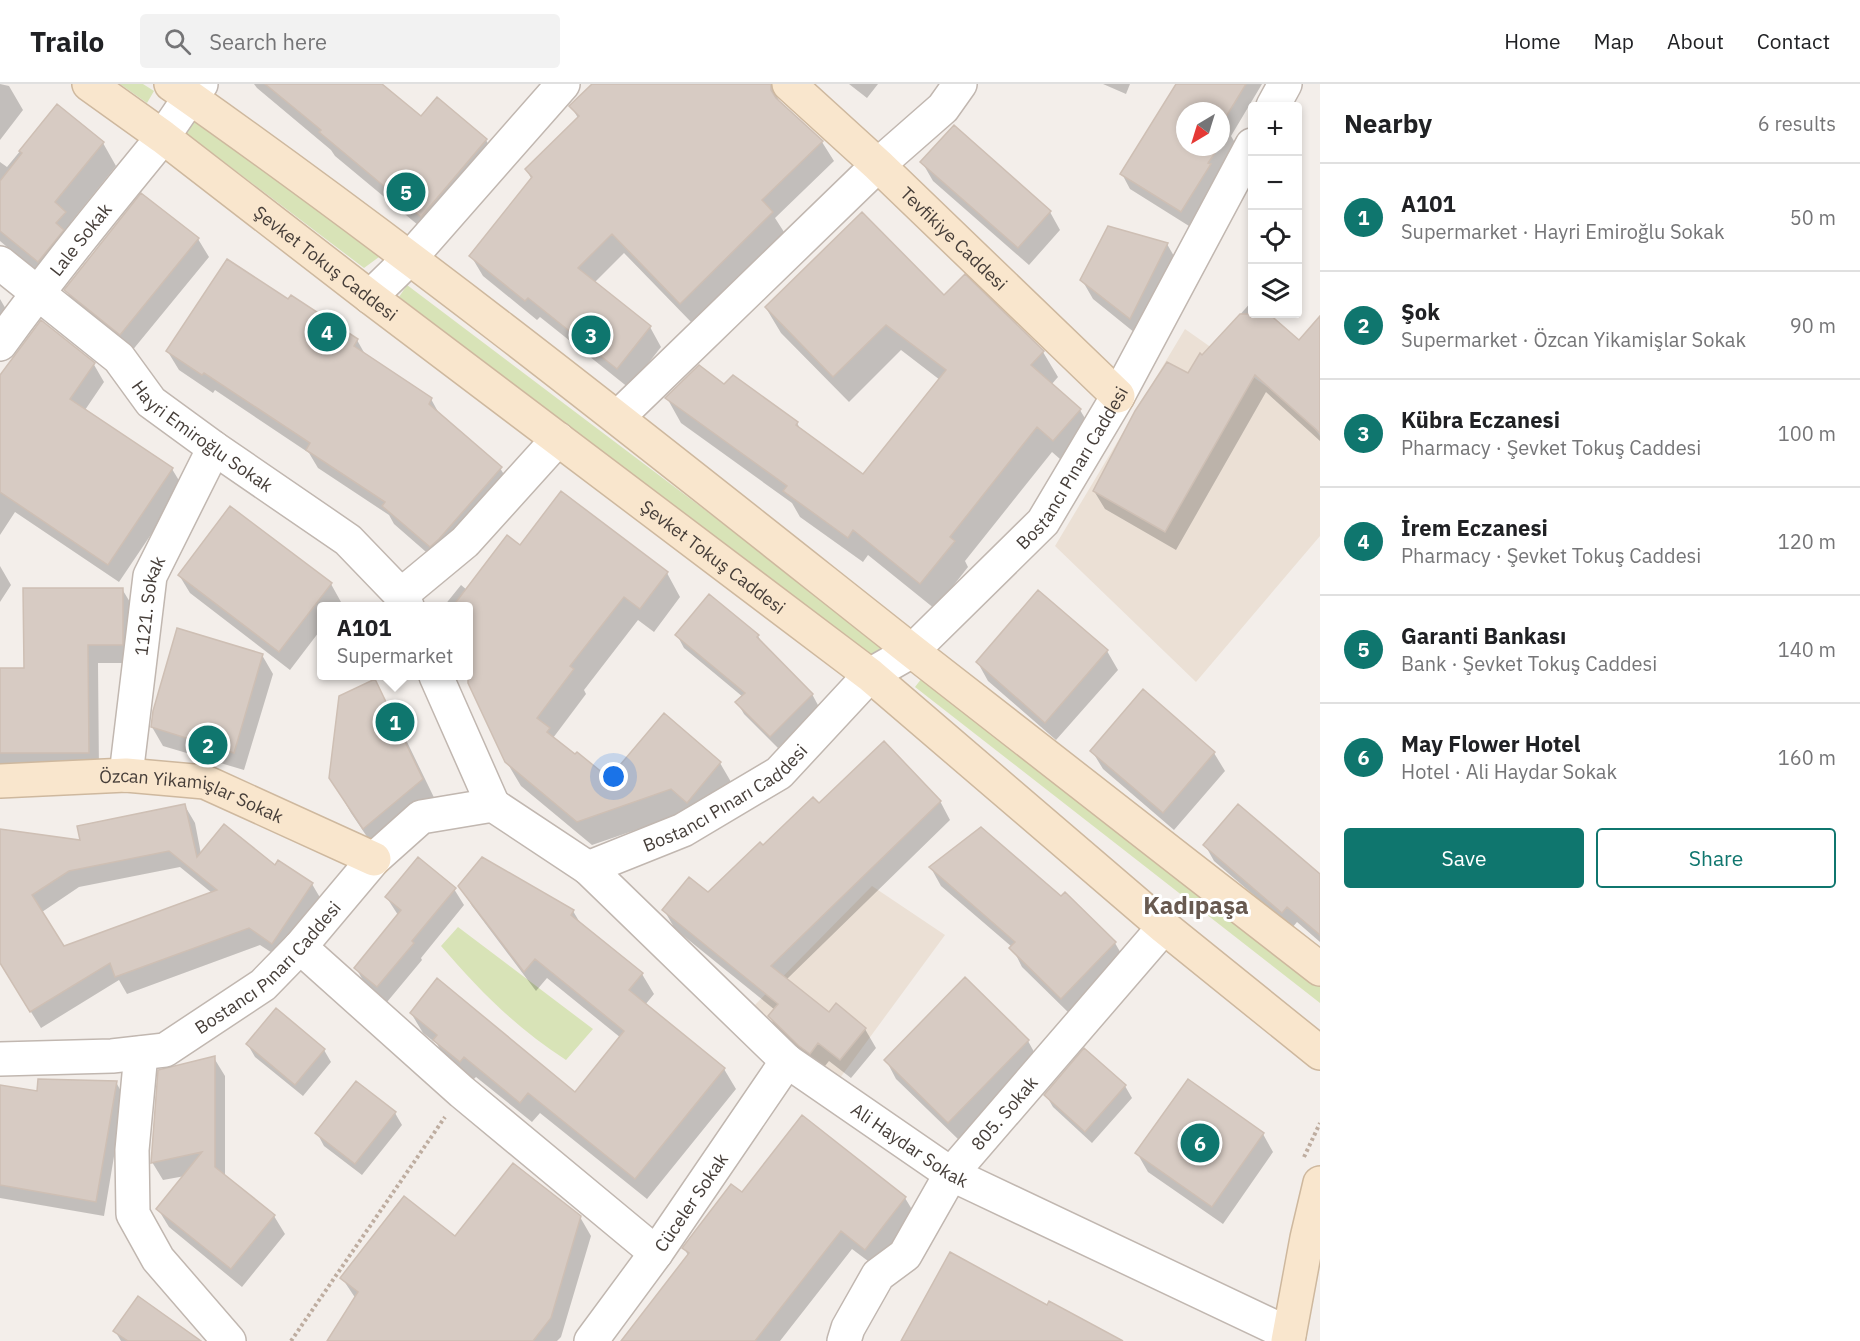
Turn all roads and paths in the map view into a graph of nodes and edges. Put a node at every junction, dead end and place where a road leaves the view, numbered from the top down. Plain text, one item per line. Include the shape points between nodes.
1 (89, 84) edge
2 (563, 84) edge
3 (789, 84) edge
4 (960, 84) edge
5 (1285, 84) edge
6 (187, 88) edge
7 (1275, 102) edge
8 (163, 137) junction
9 (1248, 152) edge
10 (878, 165) junction
11 (411, 257) junction
12 (0, 263) edge
13 (37, 293) junction
14 (370, 297) junction
15 (0, 344) edge
16 (1118, 396) junction
17 (618, 417) junction
18 (558, 439) junction
19 (214, 448) junction
20 (404, 601) edge
21 (912, 651) junction
22 (870, 675) junction
23 (438, 680) edge
24 (126, 775) junction
25 (0, 781) edge
26 (493, 805) junction
27 (374, 859) junction
28 (588, 868) junction
29 (1164, 927) junction
30 (300, 946) junction
31 (1320, 969) edge
32 (141, 1053) junction
33 (1320, 1053) edge
34 (0, 1059) edge
35 (787, 1061) junction
36 (462, 1092) junction
37 (951, 1174) junction
38 (1320, 1183) edge
39 (1314, 1230) edge
40 (656, 1253) junction
41 (1289, 1337) edge
42 (230, 1341) edge
43 (291, 1341) edge
44 (591, 1341) edge
45 (844, 1341) edge

1 - 8 main road, Şevket Tokuş Caddesi
2 - 11 street
3 - 10 main road, Tevfikiye Caddesi
4 - 10 street via 943,108
5 - 7 street
6 - 8 street, Lale Sokak
6 - 11 main road
8 - 13 street, Lale Sokak
8 - 14 main road, Şevket Tokuş Caddesi
9 - 16 street, Bostancı Pınarı Caddesi
10 - 16 main road, Tevfikiye Caddesi
10 - 17 street
11 - 14 street
11 - 17 main road
12 - 13 street, Hayri Emiroğlu Sokak
13 - 15 street, Lale Sokak
13 - 19 street, Hayri Emiroğlu Sokak via 119,358 151,402
14 - 18 main road, Şevket Tokuş Caddesi
16 - 21 street, Bostancı Pınarı Caddesi via 1043,522
17 - 21 main road
18 - 20 street via 465,542
18 - 22 main road, Şevket Tokuş Caddesi
19 - 20 street, Hayri Emiroğlu Sokak via 348,540
19 - 24 street, 1121. Sokak via 150,576
21 - 22 street, Bostancı Pınarı Caddesi
21 - 31 main road
22 - 28 street, Bostancı Pınarı Caddesi via 778,772 683,830
22 - 29 main road, Şevket Tokuş Caddesi
23 - 26 street
24 - 25 main road, Özcan Yikamişlar Sokak
24 - 27 main road, Özcan Yikamişlar Sokak via 204,783
26 - 27 street, Bostancı Pınarı Caddesi via 421,817
26 - 28 street
27 - 30 street, Bostancı Pınarı Caddesi
28 - 35 street, Ali Haydar Sokak
29 - 33 main road, Şevket Tokuş Caddesi
29 - 37 street, 805. Sokak
30 - 32 street, Bostancı Pınarı Caddesi via 263,985 165,1050
30 - 36 street
32 - 34 street, Bostancı Pınarı Caddesi
32 - 42 street via 132,1150 133,1214 158,1259
35 - 37 street, Ali Haydar Sokak
35 - 40 street, Cüceler Sokak
36 - 40 street
36 - 43 path
37 - 41 street, Ali Haydar Sokak
37 - 45 street, 805. Sokak via 905,1255 878,1275
38 - 39 main road
39 - 41 main road
40 - 44 street, Cüceler Sokak

